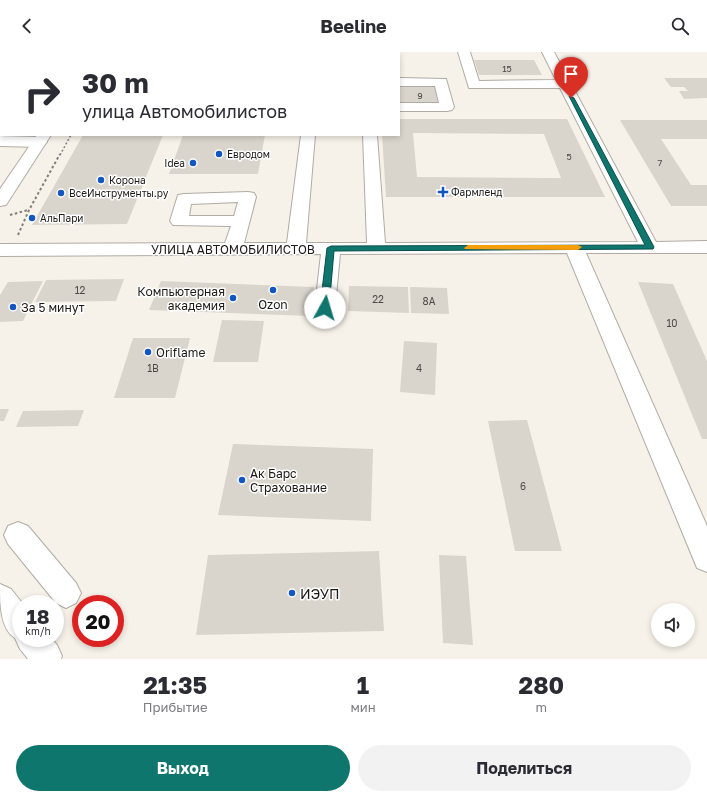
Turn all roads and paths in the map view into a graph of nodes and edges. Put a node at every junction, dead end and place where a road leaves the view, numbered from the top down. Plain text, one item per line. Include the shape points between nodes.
1 (464, 52) edge
2 (548, 52) edge
3 (400, 82) edge
4 (564, 84) junction
5 (400, 107) edge
6 (71, 136) edge
7 (308, 136) edge
8 (370, 136) edge
9 (42, 138) edge
10 (0, 141) edge
11 (0, 201) edge
12 (29, 210) junction
13 (10, 215) dead end
14 (241, 221) dead end
15 (17, 239) dead end
16 (574, 247) junction
17 (650, 247) junction
18 (707, 247) edge
19 (331, 248) junction
20 (376, 248) junction
21 (233, 249) junction
22 (296, 249) junction
23 (0, 250) edge
24 (325, 308) dead end
25 (18, 535) dead end
26 (707, 558) edge
27 (66, 592) dead end
28 (0, 599) edge
29 (12, 614) edge

1 - 4 street via 474,85
2 - 4 street
3 - 5 street via 441,82 447,106
4 - 17 street
6 - 12 path
7 - 22 street
8 - 20 street
9 - 10 street
9 - 11 street
12 - 13 path
12 - 15 path
14 - 21 street
16 - 17 street, УЛИЦА АВТОМОБИЛИСТОВ
16 - 20 street, УЛИЦА АВТОМОБИЛИСТОВ
16 - 26 street
17 - 18 street, УЛИЦА АВТОМОБИЛИСТОВ
19 - 20 street, УЛИЦА АВТОМОБИЛИСТОВ
19 - 22 street, УЛИЦА АВТОМОБИЛИСТОВ
19 - 24 street
21 - 22 street, УЛИЦА АВТОМОБИЛИСТОВ
21 - 23 street, УЛИЦА АВТОМОБИЛИСТОВ
25 - 27 street
28 - 29 street

